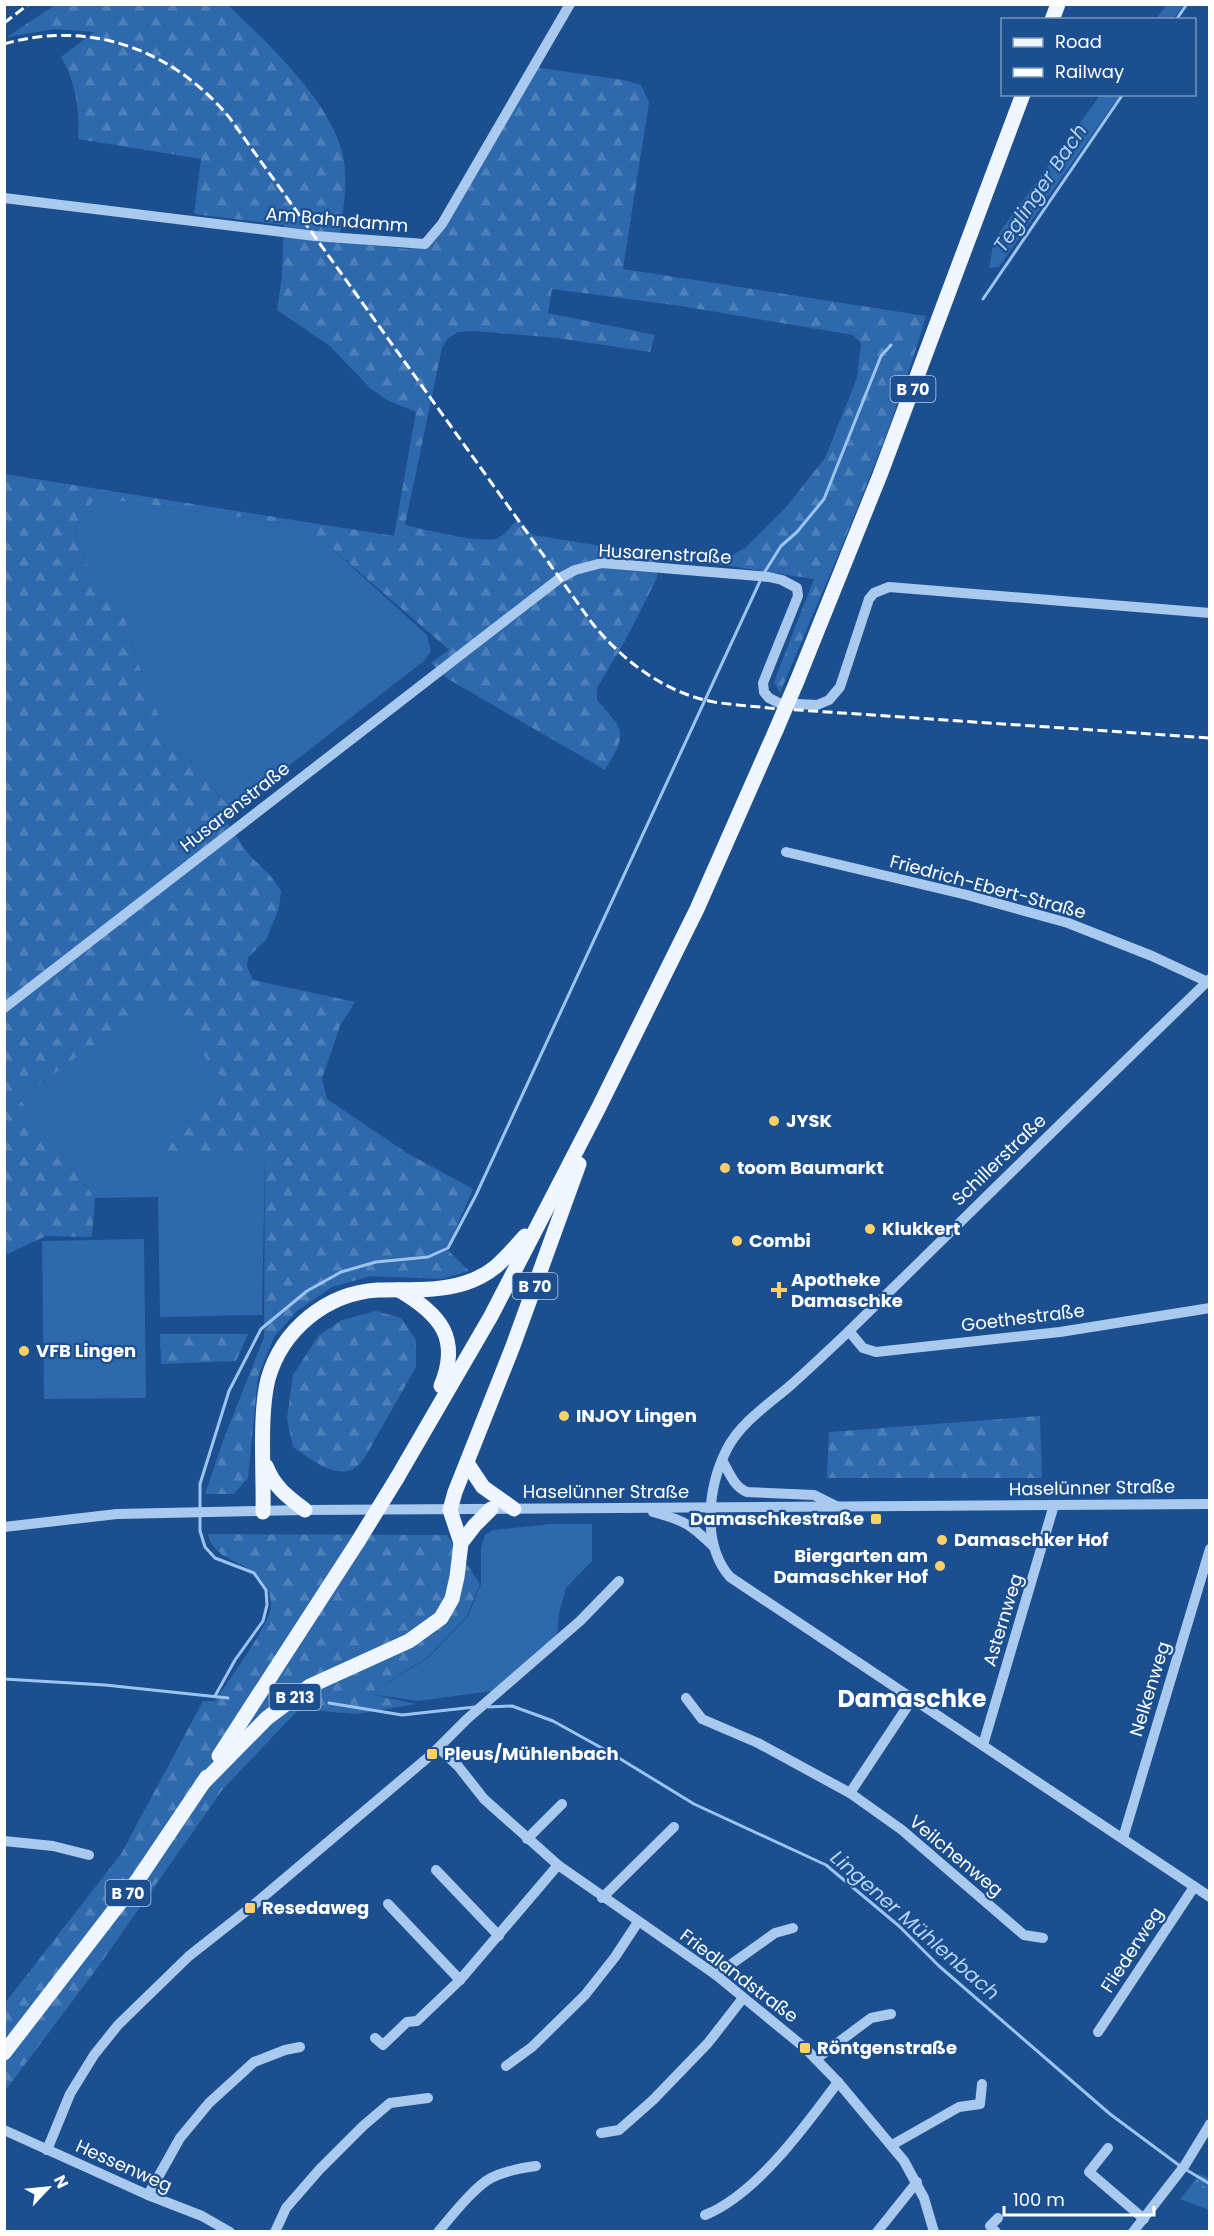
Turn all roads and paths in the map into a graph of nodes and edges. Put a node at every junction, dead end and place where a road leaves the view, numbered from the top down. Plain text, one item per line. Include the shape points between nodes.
1 (570, 4) edge
2 (1022, 96) edge
3 (4, 198) edge
4 (1209, 613) edge
5 (786, 852) dead end
6 (1208, 981) edge
7 (4, 1008) edge
8 (599, 1107) junction
9 (544, 1216) junction
10 (399, 1290) junction
11 (1209, 1308) edge
12 (849, 1331) junction
13 (421, 1436) junction
14 (722, 1460) junction
15 (264, 1461) junction
16 (467, 1462) junction
17 (1209, 1504) edge
18 (1054, 1505) junction
19 (711, 1507) junction
20 (839, 1507) junction
21 (640, 1508) junction
22 (491, 1509) junction
23 (514, 1509) junction
24 (305, 1510) junction
25 (450, 1510) junction
26 (263, 1512) junction
27 (6, 1526) edge
28 (461, 1544) junction
29 (714, 1547) junction
30 (1209, 1550) edge
31 (619, 1581) dead end
32 (686, 1698) dead end
33 (913, 1698) junction
34 (983, 1745) junction
35 (439, 1748) junction
36 (202, 1784) junction
37 (850, 1793) junction
38 (562, 1804) dead end
39 (674, 1827) dead end
40 (1123, 1838) junction
41 (527, 1839) junction
42 (4, 1841) edge
43 (89, 1855) dead end
44 (558, 1865) junction
45 (436, 1870) dead end
46 (1194, 1887) junction
47 (1209, 1897) edge
48 (602, 1898) junction
49 (388, 1904) dead end
50 (638, 1922) junction
51 (793, 1928) dead end
52 (499, 1935) junction
53 (1043, 1938) dead end
54 (716, 1975) junction
55 (460, 1980) junction
56 (743, 1998) junction
57 (891, 2014) dead end
58 (1098, 2032) dead end
59 (375, 2038) dead end
60 (300, 2047) dead end
61 (4, 2053) edge
62 (816, 2060) junction
63 (506, 2067) dead end
64 (838, 2082) junction
65 (982, 2084) dead end
66 (428, 2098) dead end
67 (1209, 2124) edge
68 (4, 2130) edge
69 (601, 2133) dead end
70 (892, 2145) junction
71 (1108, 2148) dead end
72 (47, 2150) junction
73 (536, 2166) dead end
74 (917, 2182) junction
75 (148, 2195) junction
76 (705, 2215) dead end
77 (998, 2218) dead end
78 (1144, 2218) junction
79 (230, 2232) edge
80 (275, 2232) edge
81 (438, 2232) edge
82 (877, 2232) edge
83 (934, 2232) edge
84 (996, 2232) edge
85 (1133, 2232) edge

1 - 3 street, Am Bahndamm via 442,224 425,244 315,236
2 - 8 main road, B 70, bridge via 880,475 797,681 717,866
4 - 7 street, Husarenstraße via 890,587 874,592 869,599 840,687 829,700 817,705 779,703 764,692 764,683 798,596 796,585 768,577 602,563 567,573
5 - 6 street, Friedrich-Ebert-Straße via 1068,923
6 - 12 street, Schillerstraße
8 - 9 main road, B 70
8 - 16 main road, B 70
9 - 10 main road via 510,1255 482,1275 443,1288
9 - 13 main road, B 70
10 - 13 main road via 433,1313 447,1342 447,1372
10 - 15 main road via 349,1294 328,1304 293,1331 277,1355 268,1380
11 - 12 street, Goethestraße via 1060,1332 876,1352 863,1348
12 - 14 street, Schillerstraße via 749,1421
13 - 36 main road, B 70, bridge
14 - 19 street, Schillerstraße
14 - 20 street via 736,1484 747,1492 814,1495
15 - 24 main road via 278,1489
15 - 26 main road
16 - 23 main road via 483,1487
16 - 25 main road, B 70
17 - 18 street, Haselünner Straße
18 - 20 street, Haselünner Straße
18 - 34 street, Asternweg
19 - 20 street, Haselünner Straße
19 - 21 street, Haselünner Straße
19 - 29 street
21 - 23 street, Haselünner Straße
21 - 29 street via 682,1520
22 - 23 street, Haselünner Straße
22 - 25 street, Haselünner Straße
22 - 28 main road, B 213
24 - 25 street, Haselünner Straße
24 - 26 street, Haselünner Straße
25 - 28 main road
26 - 27 street, Haselünner Straße via 117,1514
28 - 36 main road, B 213 via 452,1599 441,1618 409,1641 310,1686 267,1718
29 - 33 street via 721,1567 730,1577
30 - 40 street, Nelkenweg
31 - 35 street via 468,1717
32 - 37 street, Veilchenweg via 702,1719 758,1743
33 - 34 street
33 - 37 street
34 - 40 street
35 - 41 street, Friedlandstraße
35 - 72 street via 189,1956 118,2025 70,2094
36 - 61 main road, B 70 via 139,1878
37 - 53 street, Veilchenweg via 902,1830 1024,1935
38 - 41 street
39 - 48 street
40 - 46 street
41 - 44 street, Friedlandstraße
42 - 43 street via 53,1846
44 - 48 street, Friedlandstraße
44 - 52 street
45 - 52 street
46 - 47 street
46 - 58 street, Fliederweg
48 - 50 street, Friedlandstraße
49 - 55 street
50 - 54 street, Friedlandstraße
50 - 63 street via 585,1995
51 - 54 street via 775,1933
52 - 55 street
54 - 56 street, Friedlandstraße
55 - 59 street via 417,2021 407,2022 383,2045
56 - 62 street, Friedlandstraße
56 - 69 street via 708,2043 653,2100 620,2130
57 - 62 street via 870,2018
60 - 75 street via 254,2062 209,2103 180,2138
62 - 64 street, Friedlandstraße
64 - 70 street, Friedlandstraße
64 - 76 street via 775,2162 721,2209
65 - 70 street via 980,2104 959,2108
66 - 80 street via 390,2103 319,2170 286,2208
67 - 78 street via 1185,2165
68 - 72 street, Hessenweg
70 - 74 street, Friedlandstraße
71 - 78 street via 1089,2172
72 - 75 street, Hessenweg
73 - 81 street via 489,2179
74 - 82 street
74 - 83 street, Friedlandstraße
75 - 79 street, Hessenweg via 202,2216
77 - 84 street via 990,2226
78 - 85 street

